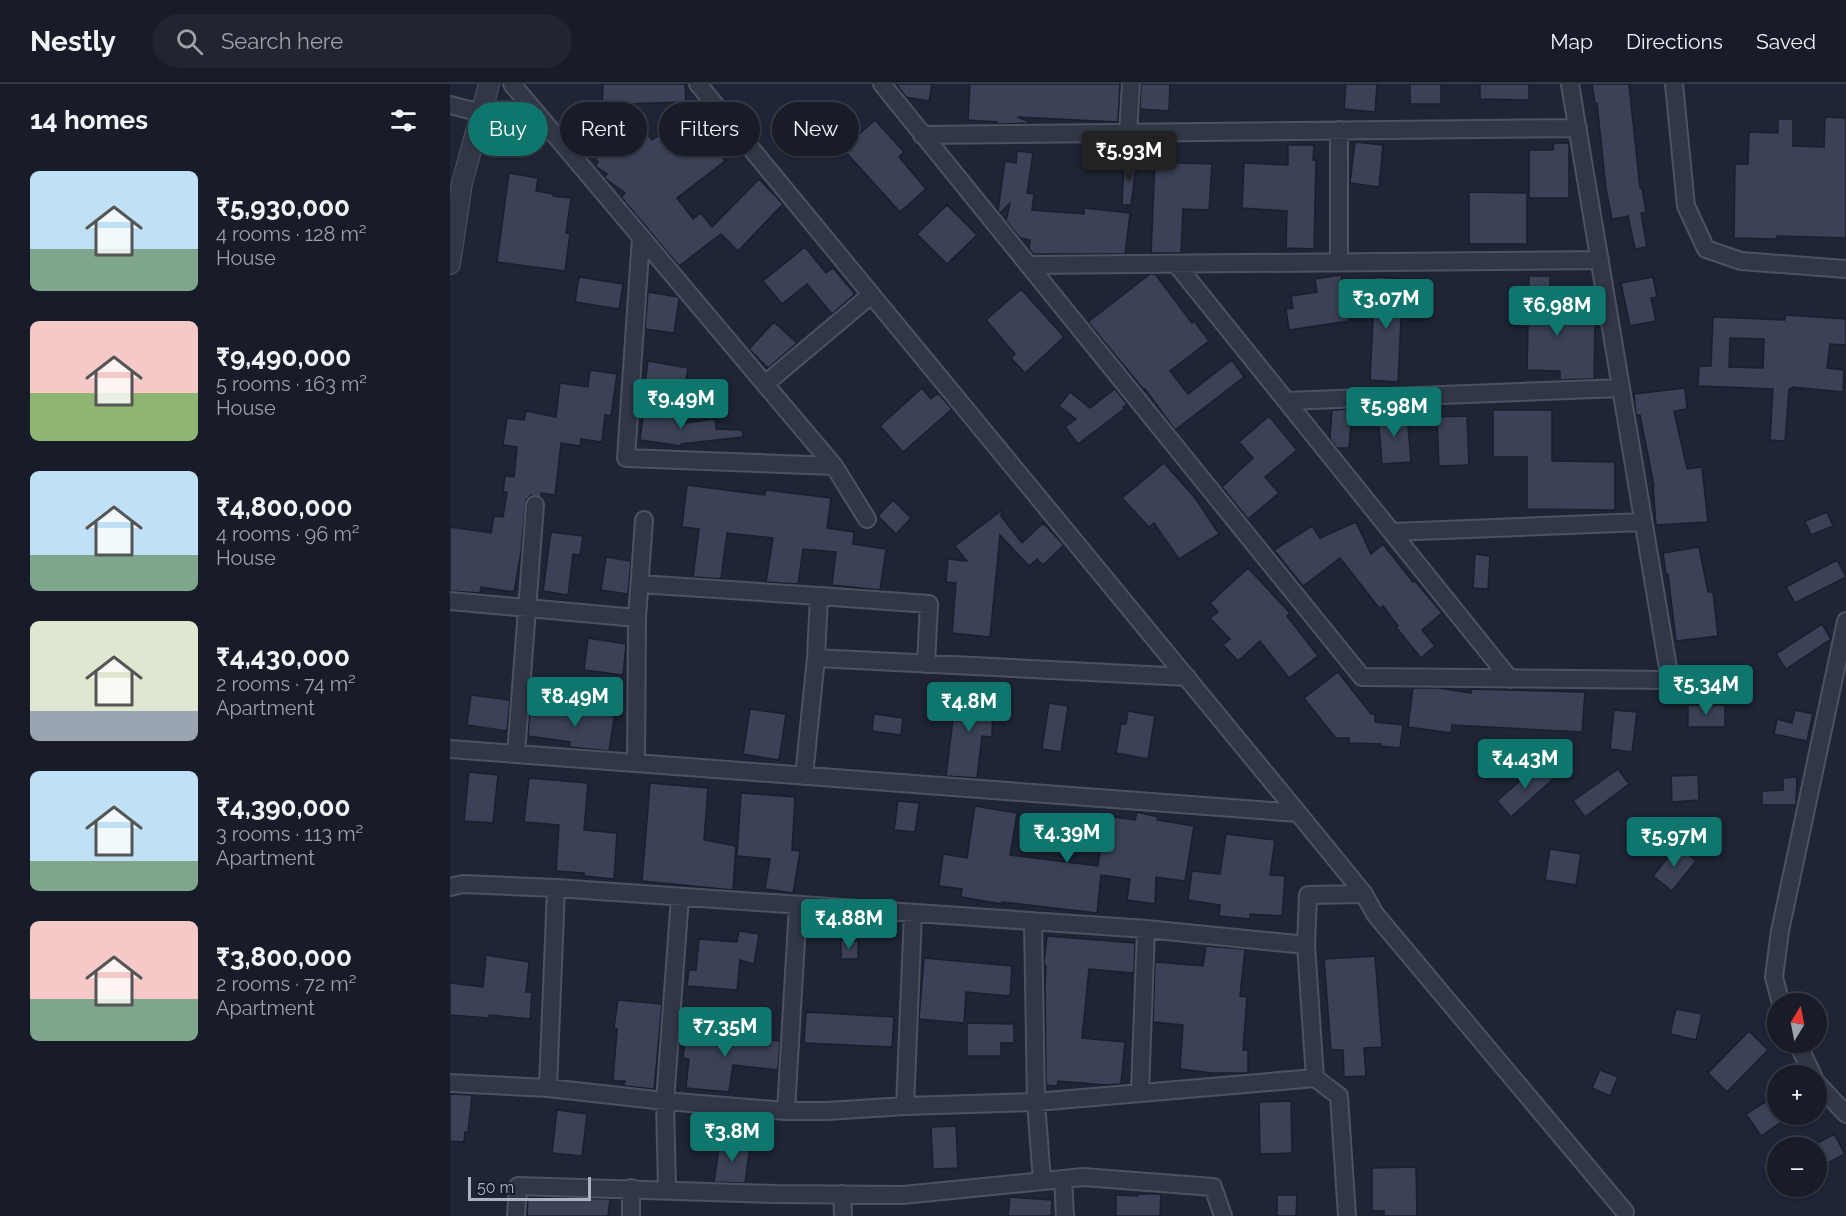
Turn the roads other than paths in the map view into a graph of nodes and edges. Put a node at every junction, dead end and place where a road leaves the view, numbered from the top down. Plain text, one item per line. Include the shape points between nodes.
1 (489, 84) edge
2 (512, 84) edge
3 (698, 84) edge
4 (882, 84) edge
5 (1131, 84) edge
6 (1570, 84) edge
7 (1674, 84) edge
8 (484, 102) edge
9 (450, 105) edge
10 (468, 110) edge
11 (1578, 128) junction
12 (1339, 130) junction
13 (1128, 133) junction
14 (922, 135) junction
15 (469, 156) edge
16 (641, 237) junction
17 (1600, 260) junction
18 (1340, 262) junction
19 (450, 264) edge
20 (1176, 264) junction
21 (1028, 265) junction
22 (1846, 268) edge
23 (871, 295) junction
24 (765, 384) junction
25 (1621, 388) junction
26 (1286, 400) junction
27 (834, 466) junction
28 (535, 505) dead end
29 (867, 519) dead end
30 (644, 520) dead end
31 (1643, 522) junction
32 (1392, 532) junction
33 (640, 584) junction
34 (819, 596) junction
35 (450, 601) edge
36 (527, 608) junction
37 (637, 618) junction
38 (1846, 621) edge
39 (816, 658) junction
40 (926, 664) junction
41 (1187, 677) junction
42 (1510, 679) junction
43 (450, 749) edge
44 (516, 754) junction
45 (636, 763) junction
46 (804, 776) junction
47 (1299, 813) junction
48 (450, 887) edge
49 (556, 888) junction
50 (1364, 894) junction
51 (680, 897) junction
52 (798, 905) junction
53 (913, 913) junction
54 (1034, 921) junction
55 (1146, 929) junction
56 (1306, 945) junction
57 (1778, 993) edge
58 (1315, 1078) junction
59 (450, 1083) edge
60 (548, 1088) junction
61 (1140, 1092) junction
62 (1827, 1094) edge
63 (665, 1101) junction
64 (1036, 1102) junction
65 (906, 1106) junction
66 (786, 1111) junction
67 (1846, 1114) edge
68 (1063, 1179) junction
69 (1042, 1181) junction
70 (632, 1188) junction
71 (667, 1190) junction
72 (842, 1194) junction
73 (1625, 1212) dead end
74 (516, 1216) edge
75 (631, 1216) edge
76 (843, 1216) edge
77 (1065, 1216) edge
78 (1223, 1216) edge
79 (1347, 1216) edge

1 - 8 street
2 - 16 street
3 - 23 street
4 - 14 street
5 - 13 street
6 - 11 street
7 - 22 street via 1686,206 1707,249 1741,261
9 - 10 street
11 - 12 street
11 - 17 street
12 - 13 street
12 - 18 street
13 - 14 street
14 - 21 street
15 - 19 street
16 - 24 street
16 - 27 street via 626,458
17 - 18 street
17 - 25 street
18 - 20 street
20 - 21 street
20 - 26 street
21 - 42 street via 1362,677
23 - 24 street
23 - 41 street
24 - 27 street
25 - 26 street
25 - 31 street
26 - 32 street
27 - 29 street
28 - 36 street
30 - 33 street
31 - 32 street
31 - 42 street via 1670,680
32 - 42 street
33 - 34 street
33 - 37 street
34 - 39 street
34 - 40 street via 929,604
35 - 36 street
36 - 37 street
36 - 44 street
37 - 45 street
38 - 57 street via 1780,931 1773,977
39 - 40 street
39 - 46 street
40 - 41 street
41 - 47 street
43 - 44 street
44 - 45 street
45 - 46 street
46 - 47 street
47 - 50 street
48 - 49 street via 463,884
49 - 51 street
49 - 60 street
50 - 56 street via 1308,895
50 - 73 street via 1374,914
51 - 52 street
51 - 63 street
52 - 53 street
52 - 66 street
53 - 54 street
53 - 65 street
54 - 55 street
54 - 64 street
55 - 56 street
55 - 61 street
56 - 58 street
58 - 61 street
58 - 79 street via 1339,1096
59 - 60 street
60 - 63 street
61 - 64 street
62 - 67 street
63 - 66 street
63 - 71 street
64 - 65 street
64 - 69 street
65 - 66 street
68 - 69 street
68 - 77 street
68 - 78 street via 1083,1177 1214,1187
69 - 72 street via 903,1195
70 - 71 street
70 - 74 street via 518,1186
70 - 75 street
71 - 72 street
72 - 76 street

